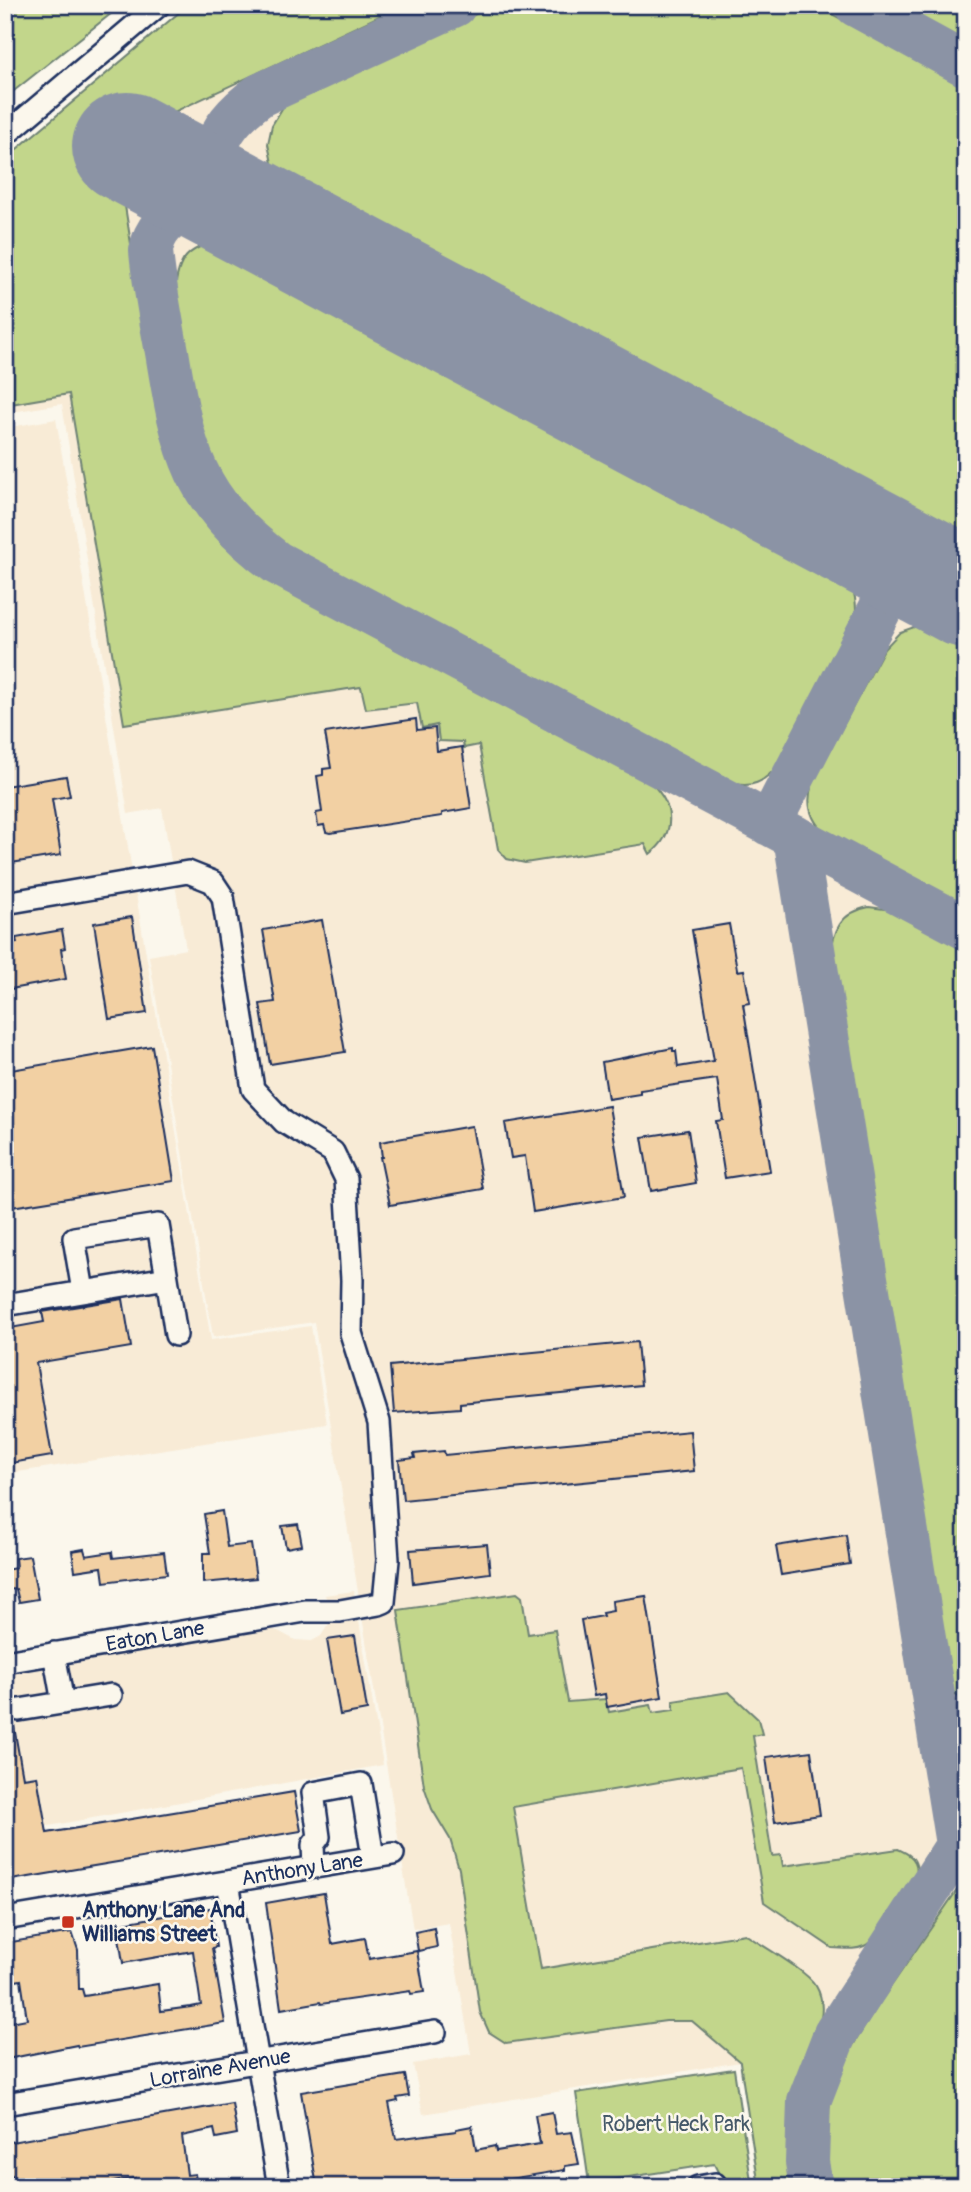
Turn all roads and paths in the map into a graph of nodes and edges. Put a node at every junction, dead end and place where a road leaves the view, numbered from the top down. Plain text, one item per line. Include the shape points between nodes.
1 (159, 5) edge
2 (5, 135) edge
3 (5, 903) edge
4 (167, 1278) junction
5 (83, 1291) junction
6 (5, 1305) edge
7 (176, 1335) dead end
8 (54, 1653) junction
9 (5, 1662) edge
10 (111, 1695) dead end
11 (63, 1703) junction
12 (19, 1710) dead end
13 (314, 1867) junction
14 (228, 1882) junction
15 (5, 1919) edge
16 (435, 2032) dead end
17 (258, 2061) junction
18 (5, 2104) edge
19 (279, 2187) edge

1 - 2 street
3 - 8 street, Eaton Lane via 188,872 213,882 223,897 253,1089 284,1122 332,1152 346,1179 351,1333 379,1422 388,1560 384,1602
4 - 5 street
4 - 5 street via 158,1225 86,1236 74,1238
4 - 7 street
5 - 6 street
8 - 9 street, Eaton Lane
8 - 11 street
10 - 11 street
11 - 12 street
13 - 13 street, Anthony Lane via 383,1856 361,1784 313,1793 318,1837 313,1845
13 - 14 street, Anthony Lane
14 - 15 street, Anthony Lane
14 - 17 street
16 - 17 street, Lorraine Avenue
17 - 18 street, Lorraine Avenue
17 - 19 street

